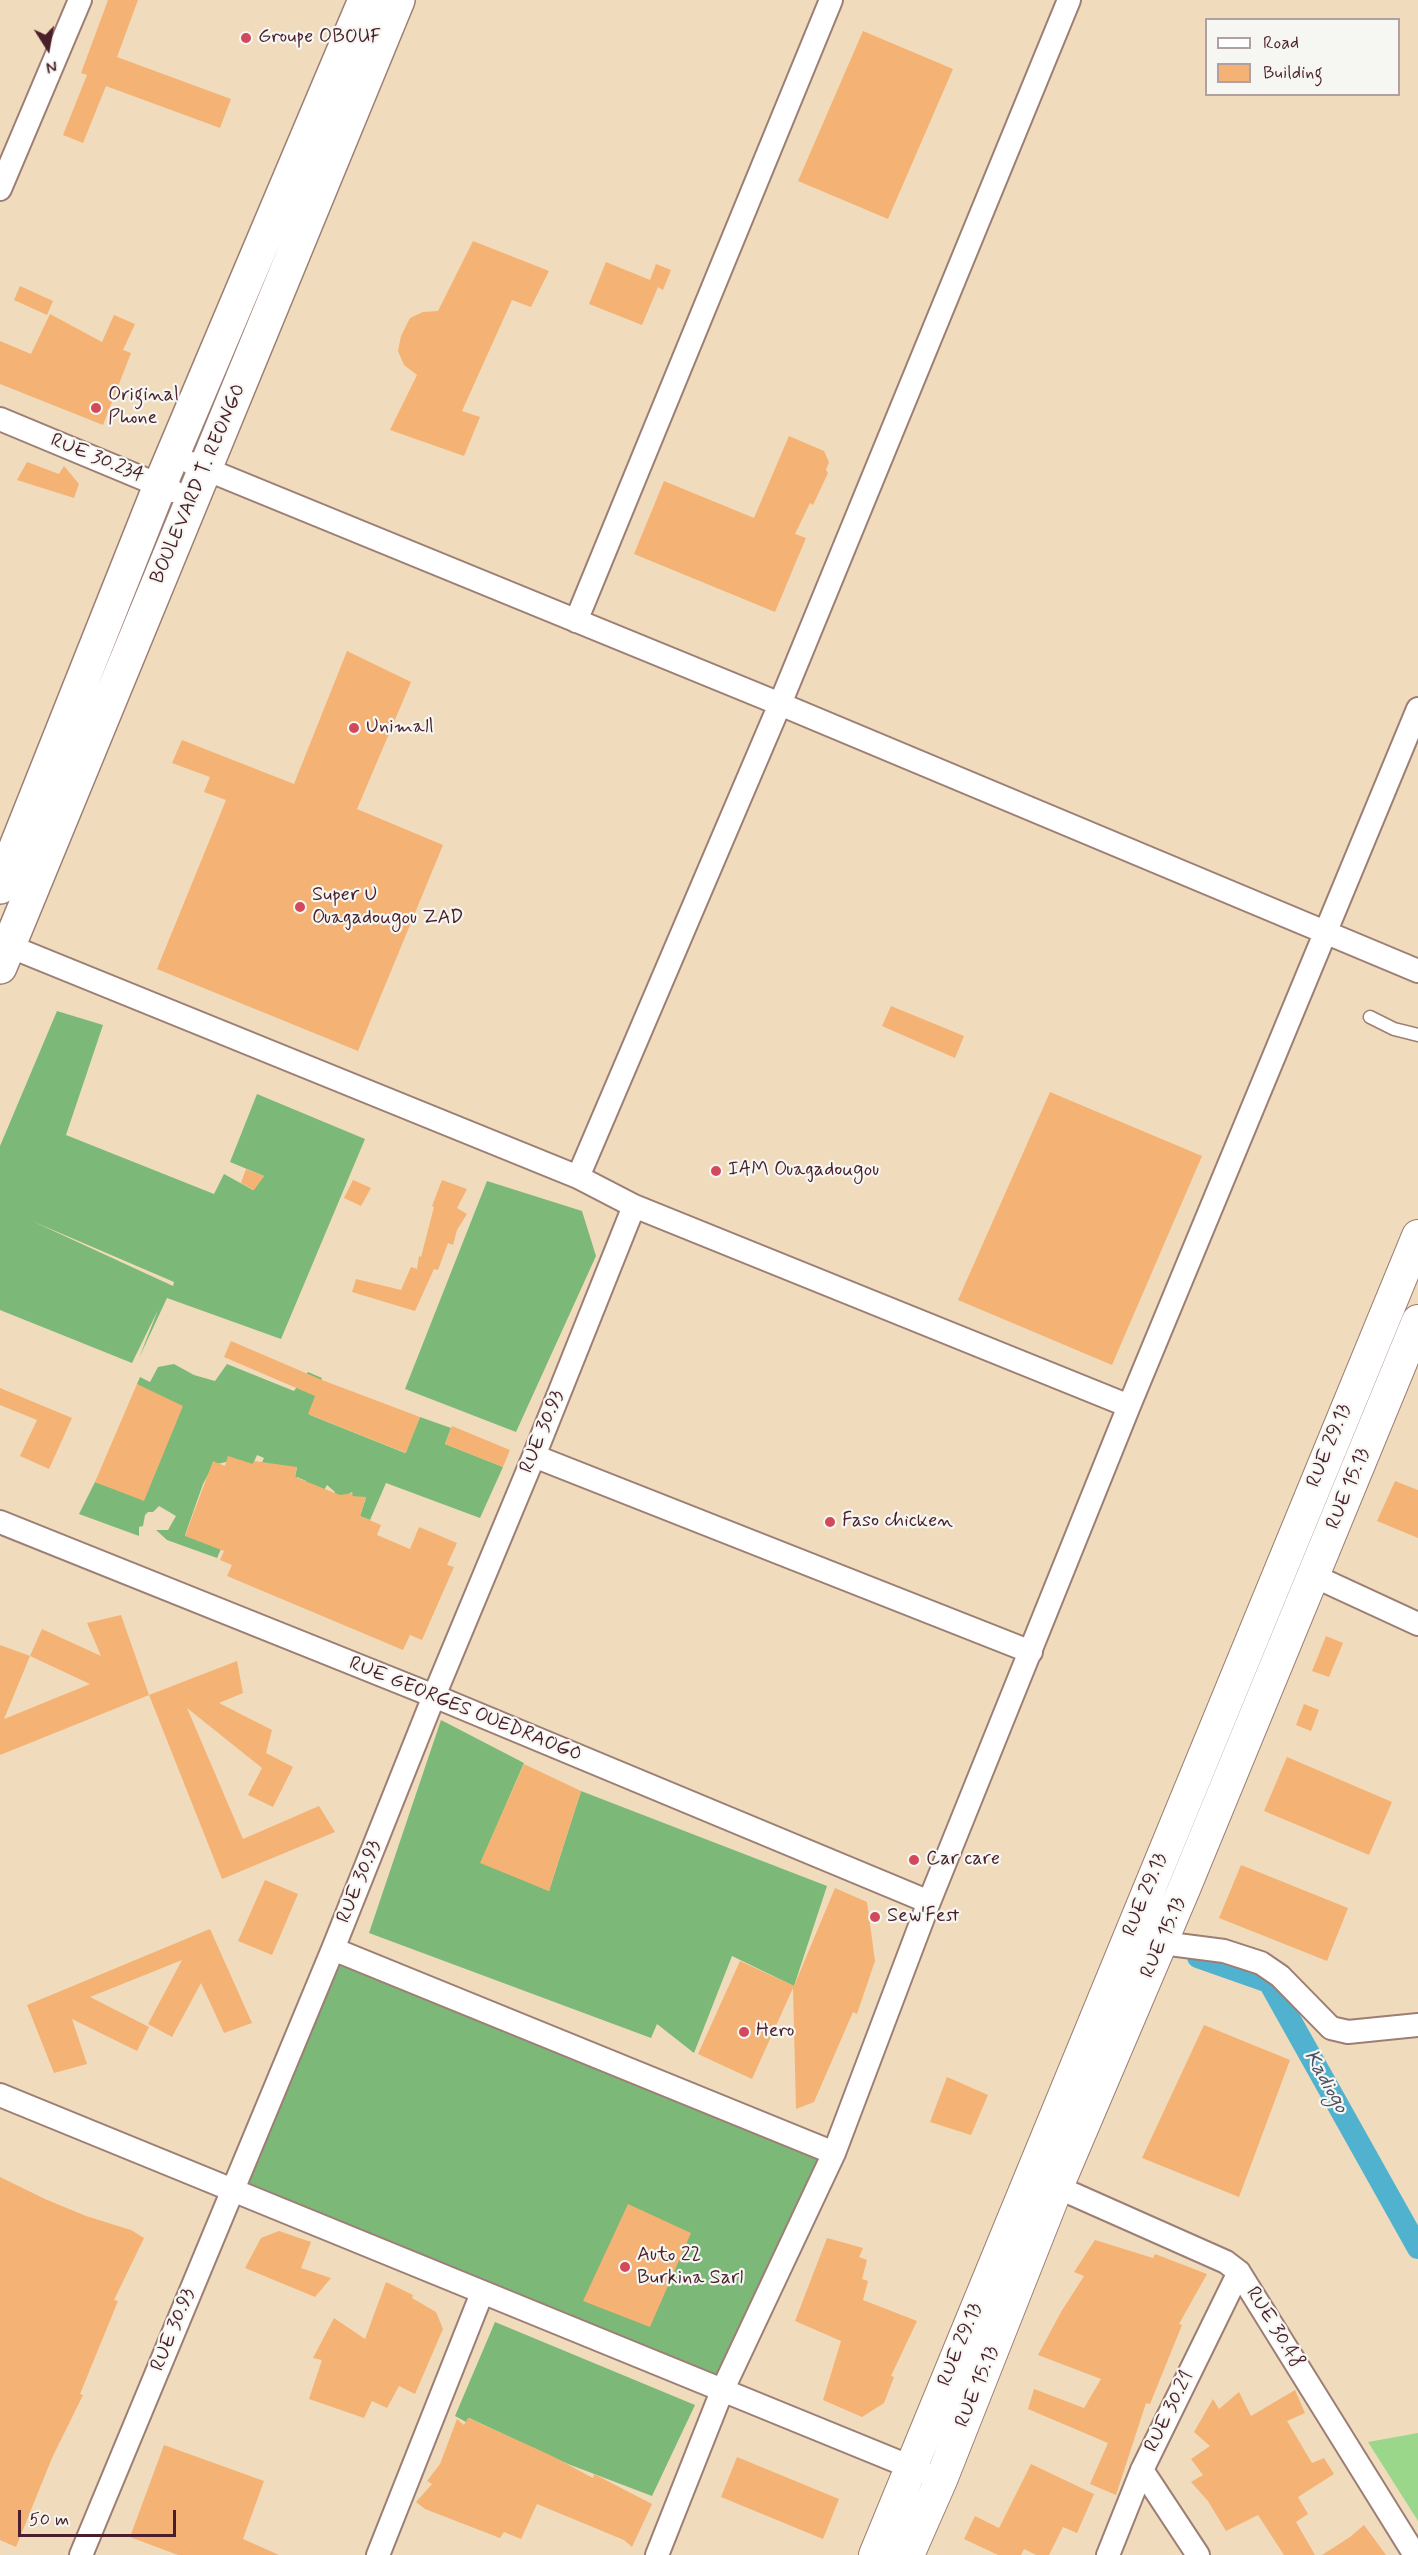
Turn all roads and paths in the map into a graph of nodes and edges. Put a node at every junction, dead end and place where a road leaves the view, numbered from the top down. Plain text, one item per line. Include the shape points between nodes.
1 (81, 0) edge
2 (365, 0) edge
3 (398, 0) edge
4 (831, 0) edge
5 (1069, 0) edge
6 (0, 189) edge
7 (0, 419) edge
8 (173, 454) junction
9 (206, 470) junction
10 (161, 484) junction
11 (192, 500) junction
12 (576, 621) junction
13 (780, 704) junction
14 (1418, 709) edge
15 (0, 886) edge
16 (1325, 933) junction
17 (4, 956) edge
18 (1418, 970) edge
19 (1370, 1017) dead end
20 (1418, 1035) edge
21 (578, 1177) junction
22 (634, 1206) junction
23 (1418, 1236) edge
24 (1418, 1321) edge
25 (1129, 1406) junction
26 (534, 1456) junction
27 (0, 1522) edge
28 (1314, 1576) junction
29 (1418, 1624) edge
30 (1031, 1652) junction
31 (434, 1696) junction
32 (929, 1902) junction
33 (1162, 1943) junction
34 (333, 1949) junction
35 (1418, 2025) edge
36 (0, 2095) edge
37 (834, 2153) junction
38 (1057, 2187) junction
39 (232, 2190) junction
40 (1239, 2272) junction
41 (482, 2293) junction
42 (722, 2391) junction
43 (911, 2466) junction
44 (1142, 2470) junction
45 (941, 2480) junction
46 (81, 2555) edge
47 (378, 2555) edge
48 (657, 2555) edge
49 (875, 2555) edge
50 (908, 2555) edge
51 (1108, 2555) edge
52 (1198, 2555) edge
53 (1415, 2555) edge

1 - 6 street
2 - 8 main road, BOULEVARD T. REONGO
3 - 9 main road, BOULEVARD T. REONGO
4 - 12 street
5 - 13 street
7 - 10 street, RUE 30.234
8 - 9 street
8 - 10 main road, BOULEVARD T. REONGO
9 - 11 main road, BOULEVARD T. REONGO
9 - 12 street
10 - 11 street, RUE 30.234
10 - 15 main road, BOULEVARD T. REONGO
11 - 17 main road, BOULEVARD T. REONGO
12 - 13 street
13 - 16 street
13 - 21 street
14 - 16 street
16 - 18 street
16 - 25 street
17 - 21 street
19 - 20 lane
21 - 22 street
22 - 25 street
22 - 26 street, RUE 30.93
23 - 43 main road, RUE 29.13
24 - 28 main road, RUE 15.13
25 - 30 street
26 - 30 street
26 - 31 street, RUE 30.93
27 - 31 street, RUE GEORGES OUEDRAOGO
28 - 29 street
28 - 33 main road, RUE 15.13
30 - 32 street
31 - 32 street, RUE GEORGES OUEDRAOGO
31 - 34 street, RUE 30.93
32 - 37 street
33 - 35 street via 1224,1951 1261,1963 1280,1976 1331,2028 1348,2032
33 - 38 main road, RUE 15.13
34 - 37 street
34 - 39 street, RUE 30.93
36 - 39 street
37 - 42 street
38 - 40 street, RUE 30.48 via 1226,2262
38 - 45 main road, RUE 15.13
39 - 41 street
39 - 46 street, RUE 30.93
40 - 44 street, RUE 30.21
40 - 53 street, RUE 30.48
41 - 42 street
41 - 47 street
42 - 43 street
42 - 48 street
43 - 45 street
43 - 49 main road, RUE 29.13
44 - 51 street, RUE 30.21
44 - 52 street
45 - 50 main road, RUE 15.13

